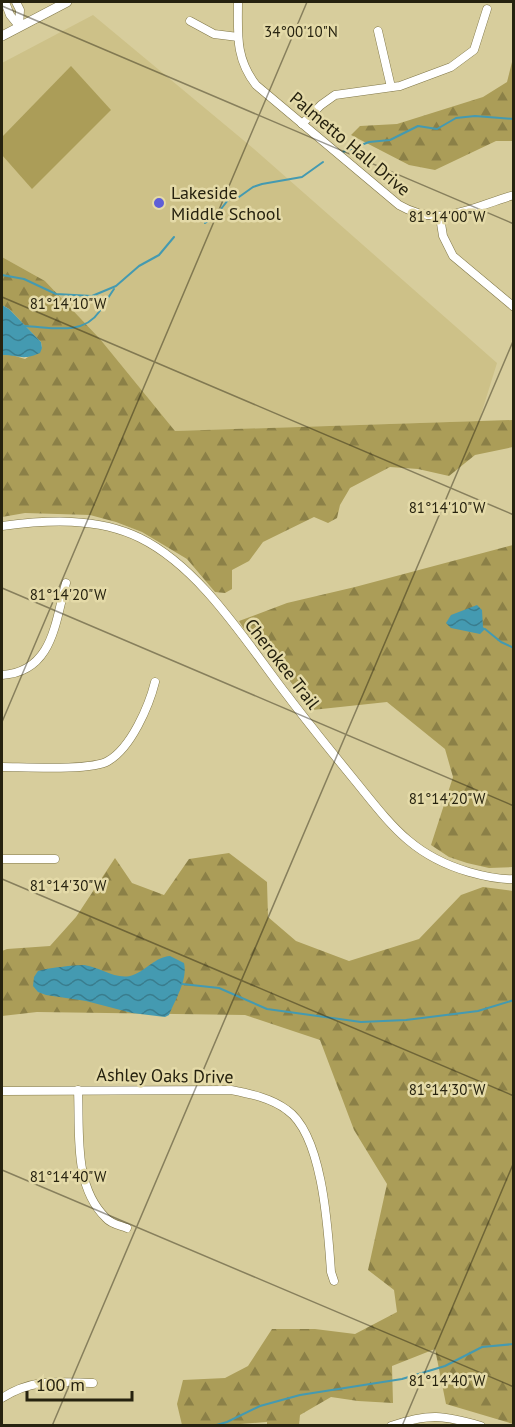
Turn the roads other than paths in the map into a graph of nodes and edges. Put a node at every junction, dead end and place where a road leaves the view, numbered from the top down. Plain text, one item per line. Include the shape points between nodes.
1 (5, 2) edge
2 (16, 2) edge
3 (67, 2) edge
4 (238, 2) edge
5 (487, 9) dead end
6 (190, 21) dead end
7 (19, 26) junction
8 (378, 31) dead end
9 (2, 36) edge
10 (238, 38) junction
11 (391, 87) junction
12 (302, 124) junction
13 (513, 195) edge
14 (440, 217) junction
15 (513, 307) edge
16 (2, 526) edge
17 (66, 583) dead end
18 (2, 675) edge
19 (155, 682) dead end
20 (2, 767) edge
21 (2, 859) edge
22 (55, 859) dead end
23 (513, 879) edge
24 (78, 1090) junction
25 (2, 1091) edge
26 (127, 1228) dead end
27 (334, 1281) dead end
28 (93, 1383) dead end
29 (2, 1398) edge
30 (391, 1425) edge
31 (481, 1425) edge

1 - 7 street
2 - 7 street via 20,9
3 - 7 street
4 - 10 street, Palmetto Hall Drive
5 - 11 street via 478,42 469,55 451,67
6 - 10 street via 214,34
7 - 9 street
8 - 11 street
10 - 12 street, Palmetto Hall Drive via 247,73
11 - 12 street via 335,95
12 - 14 street, Palmetto Hall Drive via 399,206
13 - 14 street, Palmetto Hall Drive
14 - 15 street via 443,236 453,256
16 - 23 street, Cherokee Trail via 57,521 103,525 139,537 168,556 212,596 296,707 403,837 428,855 459,869
17 - 18 street via 51,638 42,655 25,670
19 - 20 street via 132,735 108,761 92,766
21 - 22 street
24 - 25 street, Ashley Oaks Drive
24 - 26 street via 85,1182 106,1218
24 - 27 street, Ashley Oaks Drive via 231,1090 262,1097 288,1110 304,1130 319,1173
28 - 29 street via 46,1381 21,1387
30 - 31 street via 429,1415

